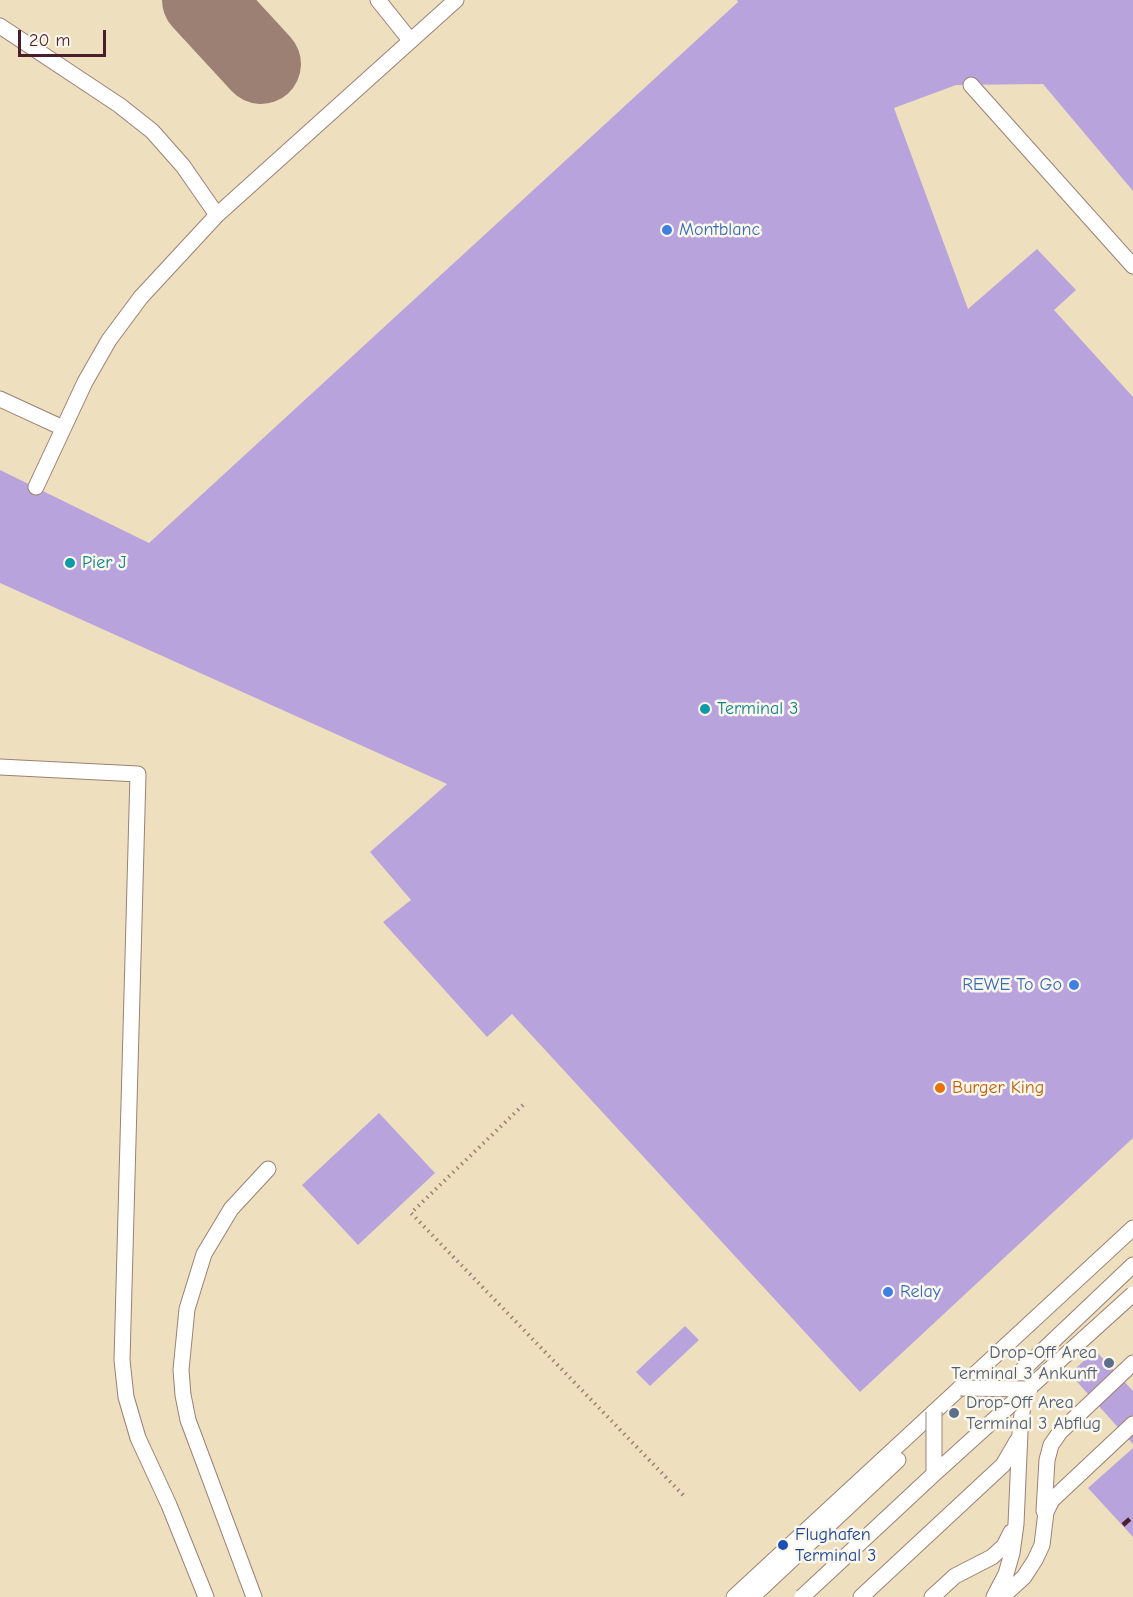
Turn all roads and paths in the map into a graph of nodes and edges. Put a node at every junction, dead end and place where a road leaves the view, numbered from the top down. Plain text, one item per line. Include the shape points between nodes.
1 (378, 0) edge
2 (456, 0) edge
3 (0, 26) edge
4 (410, 40) junction
5 (971, 85) dead end
6 (217, 215) junction
7 (1133, 266) edge
8 (0, 399) edge
9 (63, 428) junction
10 (36, 488) dead end
11 (0, 767) edge
12 (524, 1105) dead end
13 (268, 1169) dead end
14 (1133, 1228) edge
15 (1133, 1265) edge
16 (1133, 1294) edge
17 (1042, 1350) junction
18 (1133, 1364) edge
19 (960, 1388) junction
20 (1030, 1389) junction
21 (934, 1412) junction
22 (1133, 1424) edge
23 (1020, 1432) junction
24 (934, 1474) junction
25 (684, 1496) dead end
26 (1016, 1524) junction
27 (1044, 1524) junction
28 (207, 1597) edge
29 (254, 1597) edge
30 (734, 1597) edge
31 (752, 1597) edge
32 (802, 1597) edge
33 (861, 1597) edge
34 (932, 1597) edge
35 (994, 1597) edge
36 (1002, 1597) edge

1 - 4 lane
2 - 4 lane
3 - 6 lane via 152,131 183,166
4 - 6 lane
5 - 7 lane
6 - 9 lane via 141,297 109,340
8 - 9 lane
9 - 10 lane
11 - 28 lane via 138,774 122,1360 126,1397 138,1438
12 - 25 path via 411,1213
13 - 29 lane via 231,1209 204,1254 187,1309 181,1370 188,1420
14 - 19 lane
15 - 17 lane
16 - 20 lane, bridge
17 - 23 lane via 1025,1381
17 - 31 lane via 1015,1377 963,1398
18 - 27 lane via 1051,1445
19 - 20 lane, bridge
19 - 21 lane
20 - 24 lane, bridge
21 - 24 lane, bridge
21 - 30 lane
22 - 27 lane via 1052,1500
23 - 26 lane
23 - 33 lane via 1003,1465
24 - 32 lane, bridge
26 - 34 lane via 1004,1546 992,1557 955,1576
26 - 35 lane via 1006,1574
27 - 36 lane via 1042,1545 1035,1560 1024,1577

